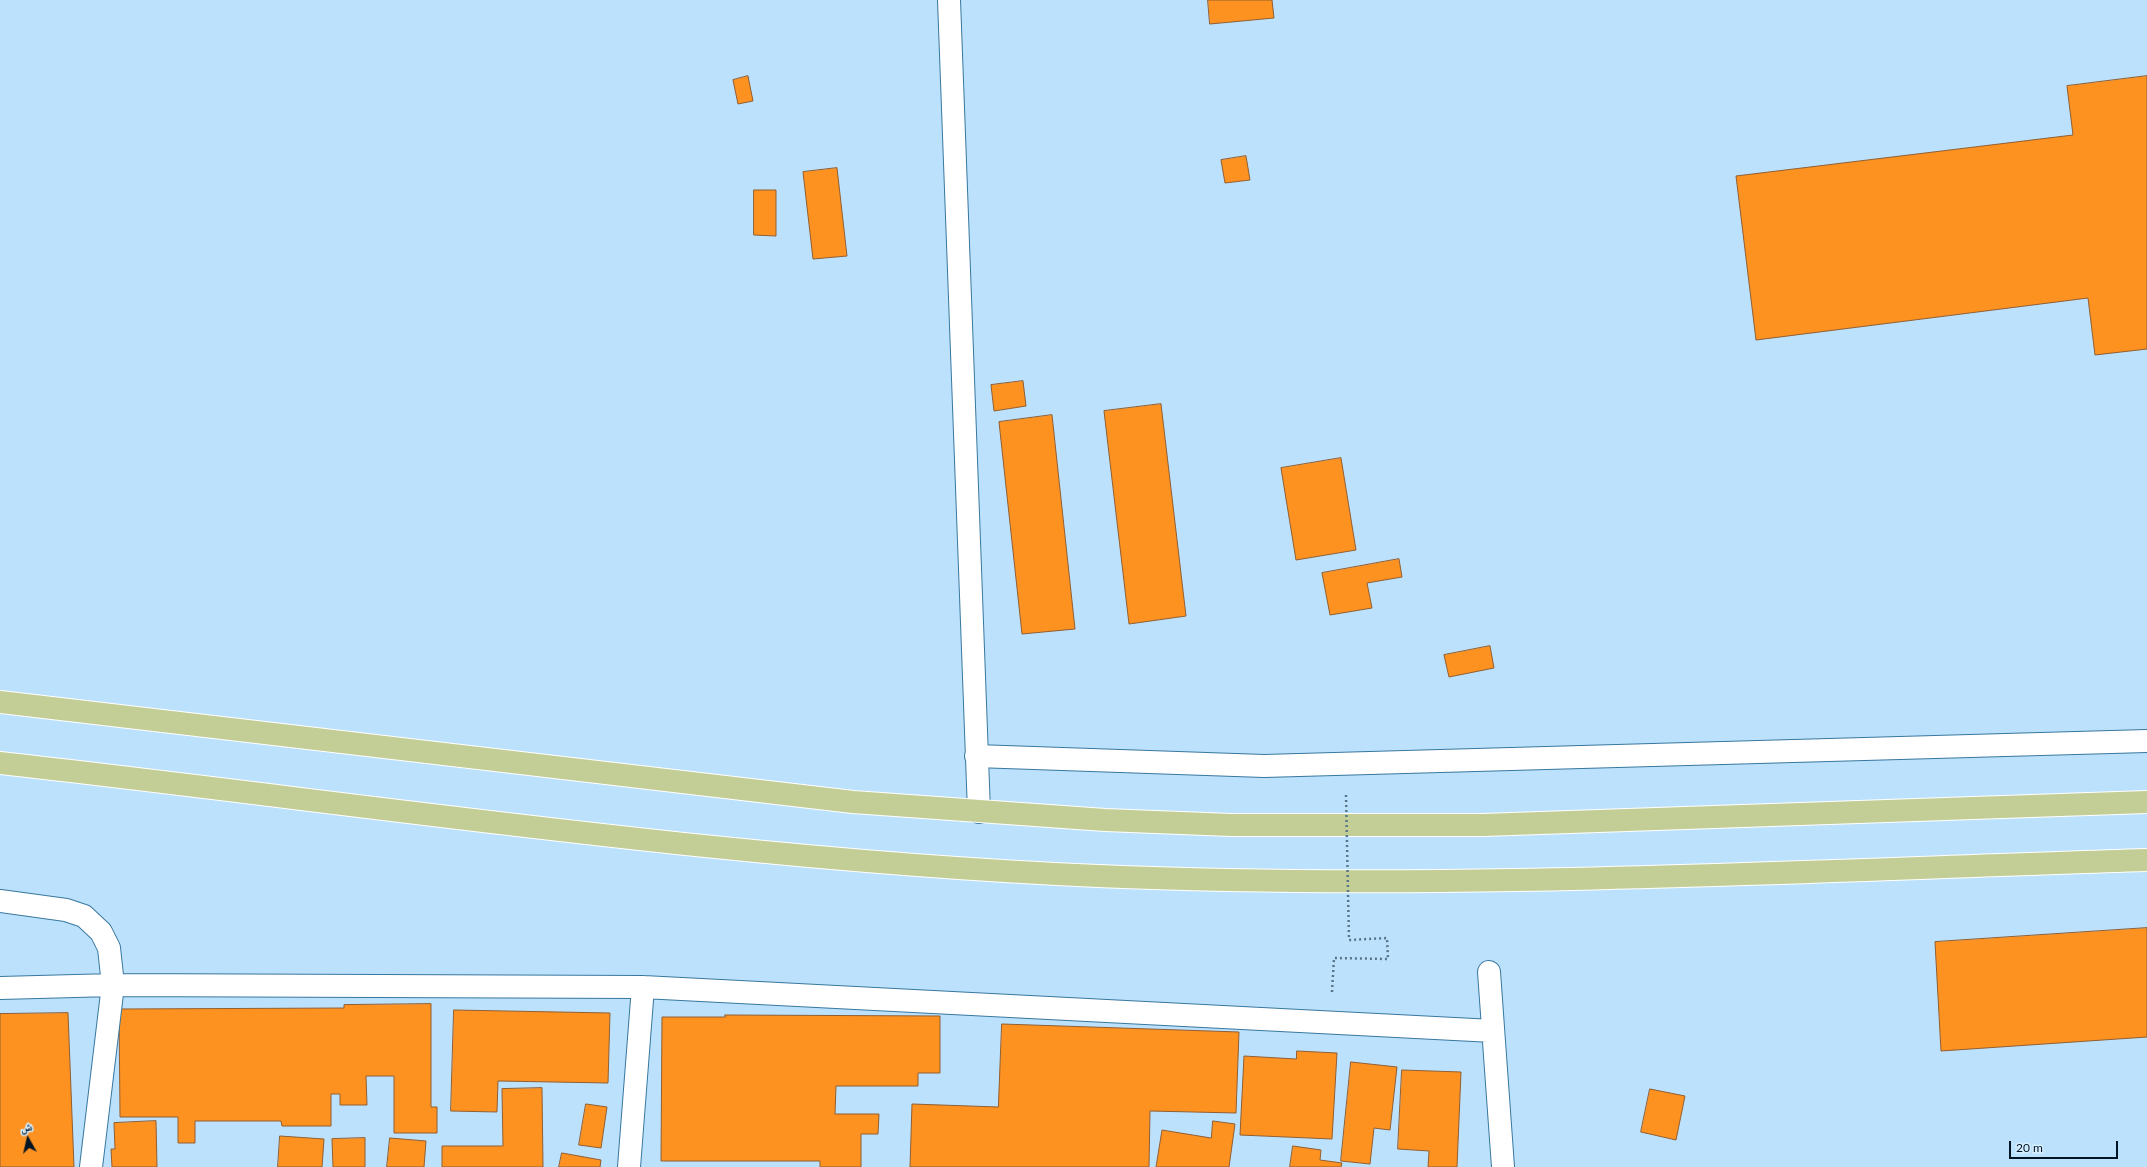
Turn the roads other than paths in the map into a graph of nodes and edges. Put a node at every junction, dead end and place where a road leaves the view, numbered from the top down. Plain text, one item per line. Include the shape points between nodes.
1 (949, 0) edge
2 (0, 702) edge
3 (2147, 741) edge
4 (976, 756) junction
5 (0, 763) edge
6 (2147, 802) edge
7 (979, 812) junction
8 (2147, 860) edge
9 (0, 901) edge
10 (1489, 972) dead end
11 (113, 985) junction
12 (643, 987) junction
13 (0, 988) edge
14 (1493, 1032) junction
15 (91, 1167) edge
16 (629, 1167) edge
17 (1503, 1167) edge

1 - 4 street
2 - 7 main road via 735,789
3 - 4 street via 1264,766
4 - 7 street
5 - 8 main road via 716,848 851,861 1099,876 1322,881 1482,880
6 - 7 main road via 1475,825 1230,824
9 - 11 street via 66,910 84,916 101,932 109,948
10 - 14 street
11 - 12 street
11 - 13 street
11 - 15 street
12 - 14 street
12 - 16 street
14 - 17 street

